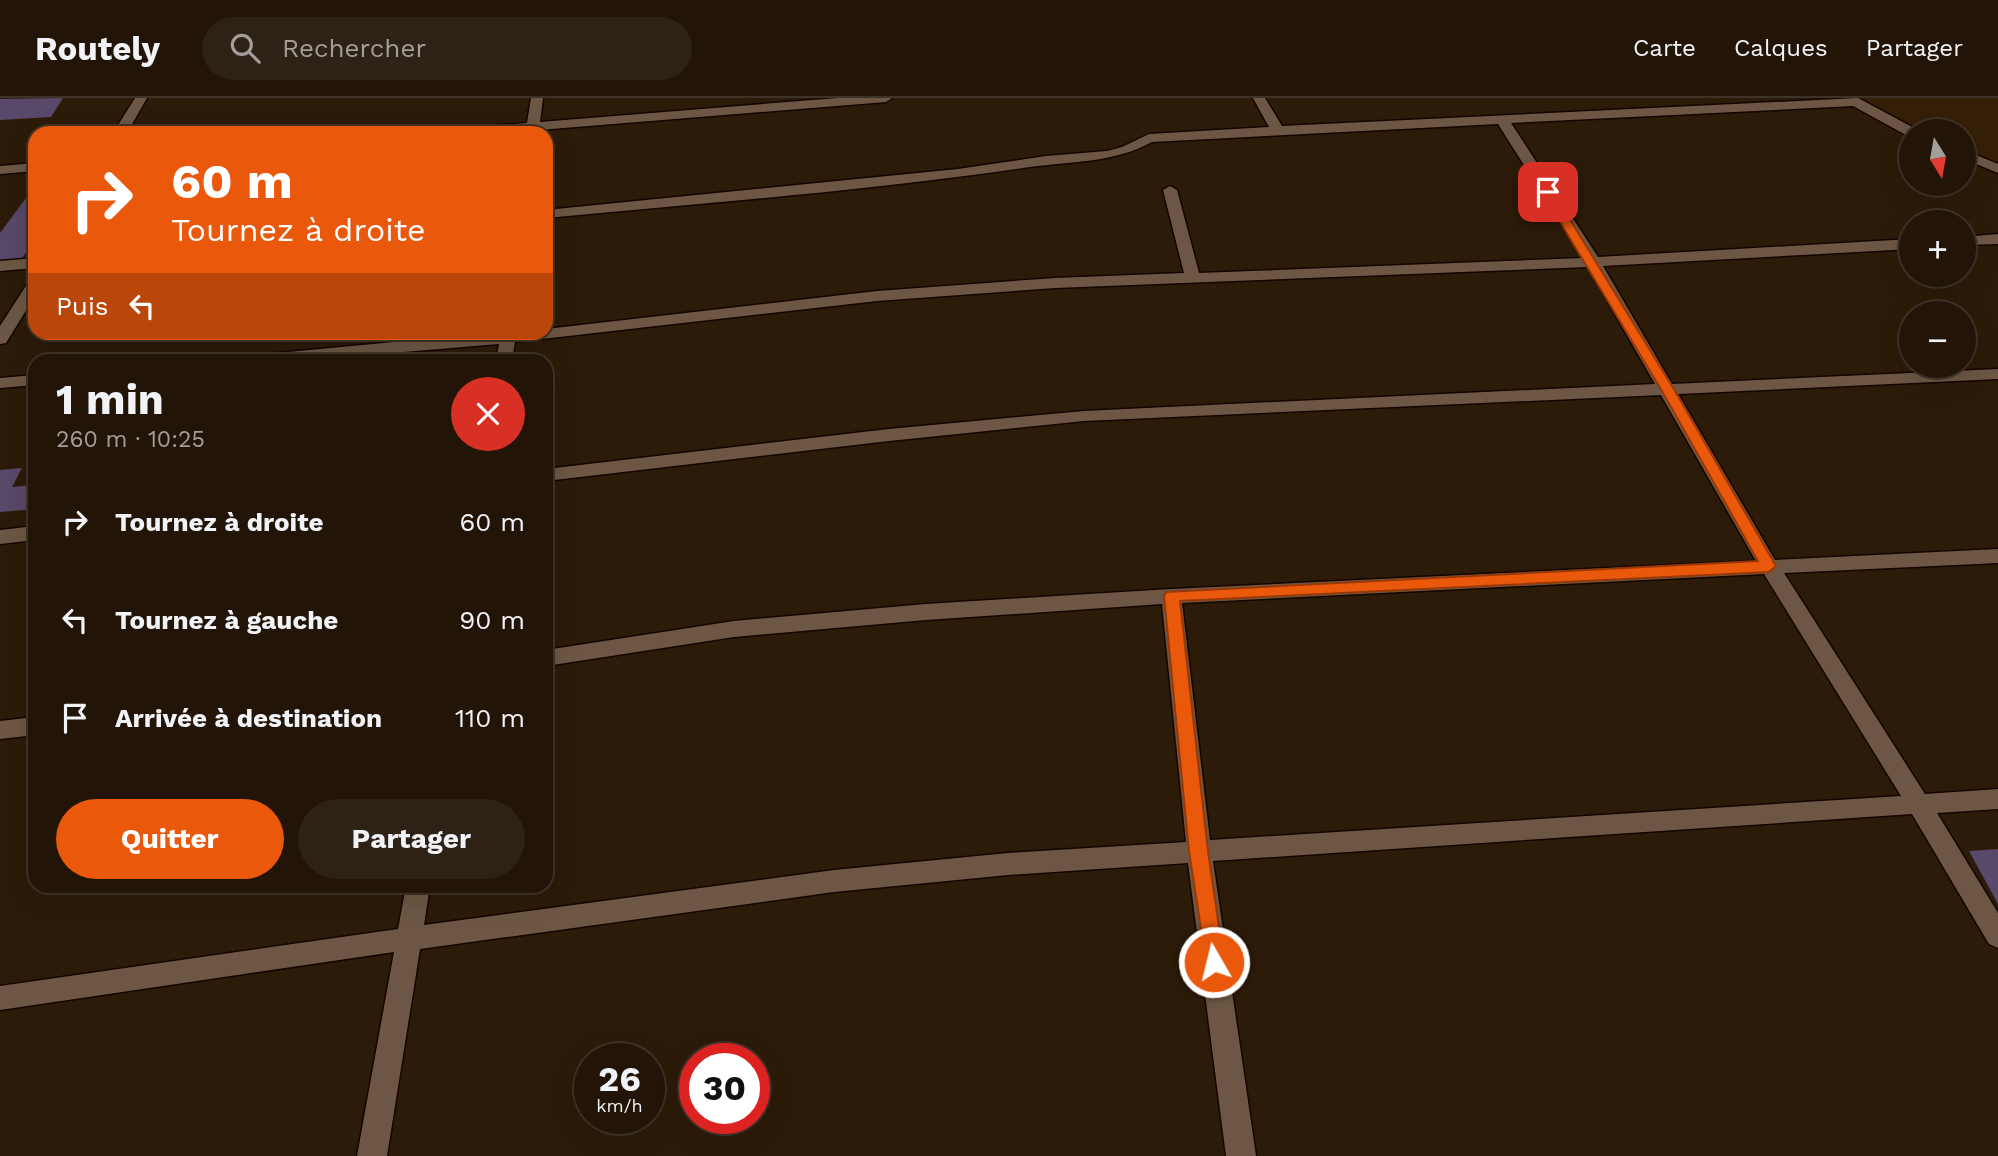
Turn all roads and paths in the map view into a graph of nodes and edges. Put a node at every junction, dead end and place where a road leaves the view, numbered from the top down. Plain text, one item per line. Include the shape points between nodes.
1 (141, 98) edge
2 (537, 98) edge
3 (886, 98) edge
4 (1259, 98) edge
5 (1851, 100) edge
6 (1503, 121) junction
7 (124, 126) edge
8 (534, 126) edge
9 (1899, 126) edge
10 (553, 128) edge
11 (1278, 131) junction
12 (1976, 159) edge
13 (28, 168) edge
14 (1998, 169) edge
15 (0, 170) edge
16 (1170, 190) dead end
17 (553, 213) edge
18 (1998, 239) edge
19 (1976, 240) edge
20 (1899, 245) edge
21 (1593, 262) junction
22 (28, 264) edge
23 (0, 266) edge
24 (1193, 278) junction
25 (28, 295) edge
26 (553, 330) edge
27 (0, 339) edge
28 (458, 340) edge
29 (317, 354) edge
30 (1998, 374) edge
31 (28, 381) edge
32 (0, 383) edge
33 (1668, 391) junction
34 (553, 474) edge
35 (28, 534) edge
36 (0, 537) edge
37 (1998, 556) edge
38 (1769, 566) junction
39 (1171, 596) junction
40 (553, 657) edge
41 (28, 727) edge
42 (0, 730) edge
43 (1998, 799) edge
44 (1919, 803) junction
45 (1199, 851) junction
46 (417, 893) edge
47 (1998, 936) edge
48 (408, 940) junction
49 (0, 998) edge
50 (372, 1156) edge
51 (1241, 1156) edge

1 - 7 street
2 - 8 street
3 - 10 street
4 - 11 street
5 - 6 street
5 - 9 street
6 - 11 street
6 - 21 street
11 - 17 street via 1149,138 1107,155
12 - 14 street
13 - 15 street
16 - 24 street
18 - 19 street
20 - 21 street
21 - 24 street
21 - 33 street
22 - 23 street
24 - 26 street via 877,296
25 - 27 street
28 - 29 street
30 - 33 street
31 - 32 street
33 - 34 street via 1084,416
33 - 38 street
35 - 36 street
37 - 38 street
38 - 39 street
38 - 44 street
39 - 40 street via 734,629
39 - 45 street
41 - 42 street
43 - 44 street
44 - 45 street
44 - 47 street
45 - 48 street via 834,881
45 - 51 street
46 - 48 street
48 - 49 street
48 - 50 street

